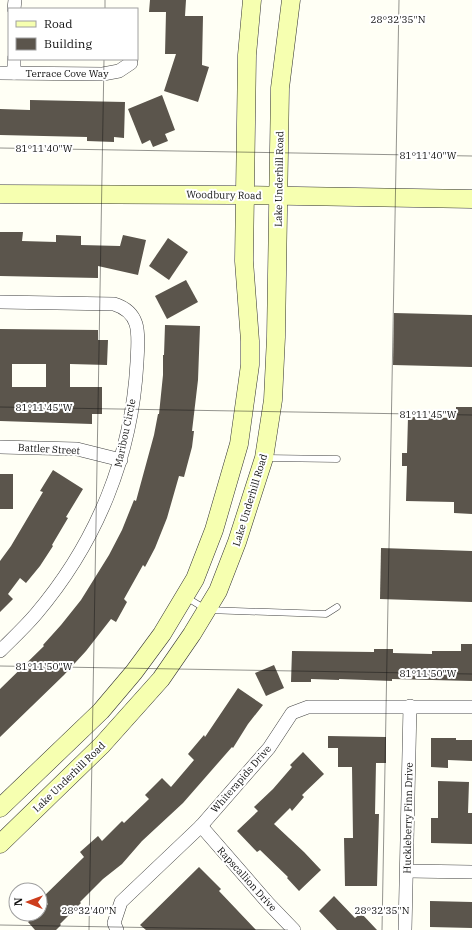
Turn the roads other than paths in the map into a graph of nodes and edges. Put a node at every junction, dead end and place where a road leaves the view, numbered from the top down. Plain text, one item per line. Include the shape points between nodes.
1 (252, 0) edge
2 (291, 0) edge
3 (14, 60) edge
4 (131, 63) dead end
5 (0, 73) edge
6 (14, 73) junction
7 (0, 194) edge
8 (245, 195) junction
9 (278, 196) junction
10 (472, 199) edge
11 (0, 302) edge
12 (0, 447) edge
13 (264, 458) junction
14 (337, 459) dead end
15 (121, 460) junction
16 (184, 596) junction
17 (337, 607) dead end
18 (206, 610) junction
19 (0, 651) edge
20 (410, 706) junction
21 (472, 707) edge
22 (0, 808) edge
23 (201, 826) junction
24 (0, 844) edge
25 (407, 871) junction
26 (472, 872) edge
27 (117, 930) edge
28 (294, 930) edge
29 (405, 930) edge

1 - 8 street via 247,55
2 - 9 street, Lake Underhill Road via 280,88
3 - 6 street
4 - 6 street, Terrace Cove Way via 119,71 103,74
5 - 6 street, Terrace Cove Way
7 - 8 street, Woodbury Road
8 - 9 street, Woodbury Road
8 - 16 street via 244,272 250,353 242,429 214,530 195,579
9 - 10 street, Woodbury Road
9 - 13 street, Lake Underhill Road via 276,337 272,400
11 - 15 street, Maribou Circle via 106,303 129,311 134,318 137,331 137,364 131,413
12 - 15 street, Battler Street via 77,449
13 - 14 lane
13 - 18 street, Lake Underhill Road via 237,542 218,591
15 - 19 street, Maribou Circle via 104,506 73,565 36,614
16 - 18 lane
16 - 22 street via 148,653 106,705
17 - 18 lane via 326,614
18 - 24 street, Lake Underhill Road via 161,679 102,745
20 - 21 street, Whiterapids Drive
20 - 23 street, Whiterapids Drive via 308,707 292,713 269,748
20 - 25 street, Huckleberry Finn Drive
23 - 27 street, Whiterapids Drive via 121,902 114,923
23 - 28 street, Rapscallion Drive
25 - 26 street
25 - 29 street, Huckleberry Finn Drive

